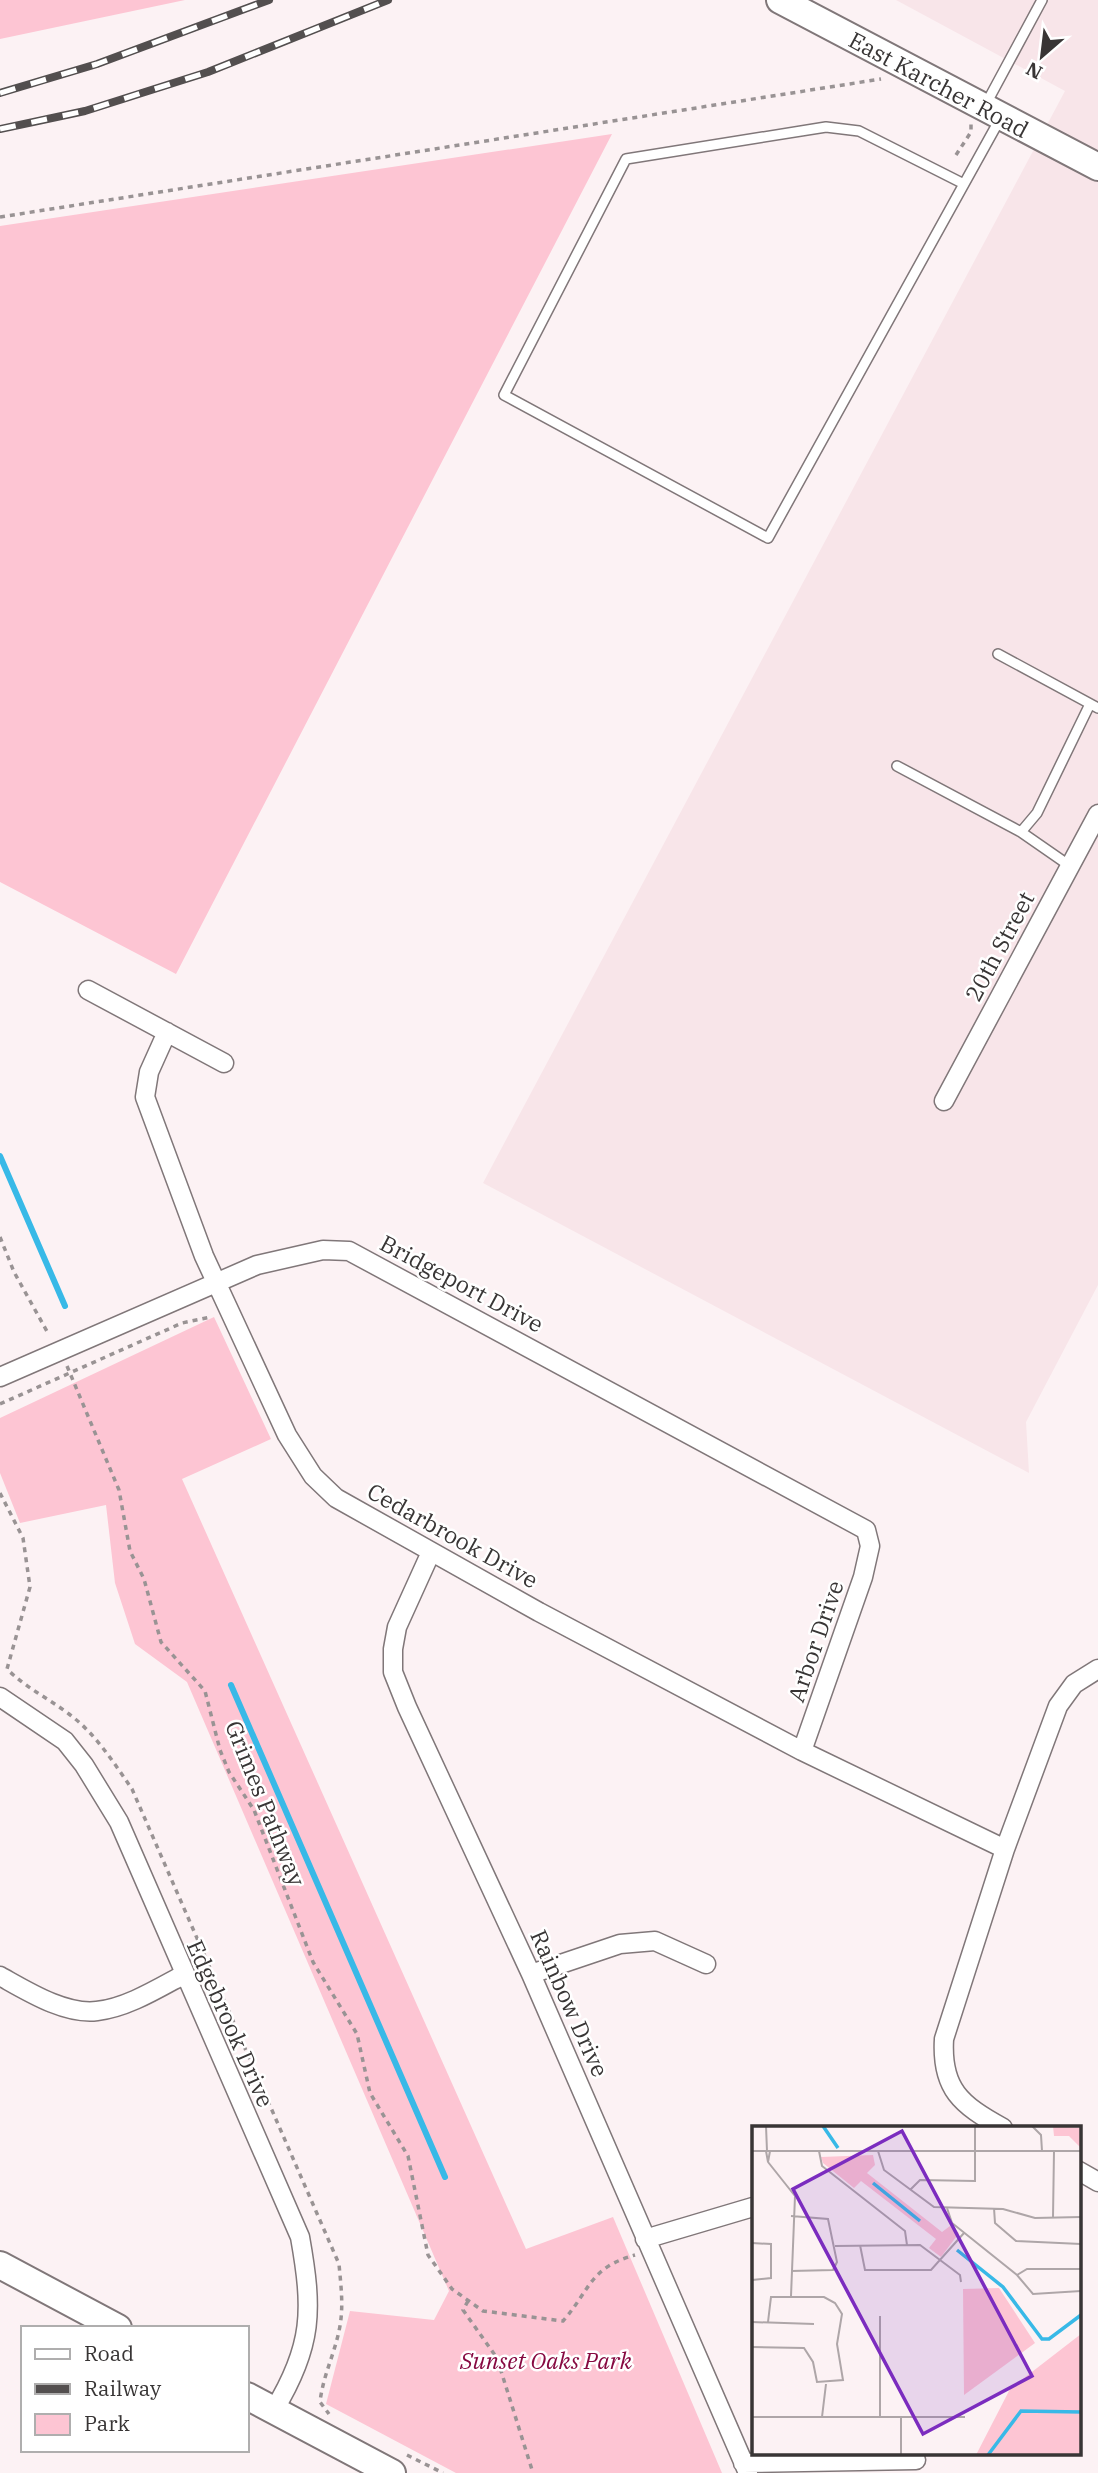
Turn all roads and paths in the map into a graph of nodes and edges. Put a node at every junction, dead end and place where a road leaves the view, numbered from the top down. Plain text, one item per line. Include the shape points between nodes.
1 (782, 0) edge
2 (1042, 0) edge
3 (900, 65) junction
4 (992, 113) junction
5 (1098, 167) edge
6 (964, 184) junction
7 (0, 217) edge
8 (998, 654) dead end
9 (1094, 706) edge
10 (897, 766) dead end
11 (1098, 814) edge
12 (1021, 832) junction
13 (1070, 866) junction
14 (88, 990) dead end
15 (167, 1032) junction
16 (224, 1063) dead end
17 (944, 1101) dead end
18 (0, 1237) edge
19 (215, 1281) junction
20 (218, 1321) dead end
21 (61, 1351) junction
22 (70, 1374) junction
23 (0, 1377) edge
24 (0, 1404) edge
25 (870, 1546) joint
26 (431, 1552) junction
27 (1098, 1669) edge
28 (0, 1697) edge
29 (802, 1751) junction
30 (1005, 1849) junction
31 (706, 1964) dead end
32 (531, 1974) junction
33 (183, 1975) junction
34 (0, 1976) edge
35 (1000, 2126) edge
36 (1080, 2172) edge
37 (1098, 2182) edge
38 (752, 2207) edge
39 (640, 2247) junction
40 (0, 2265) edge
41 (468, 2301) junction
42 (114, 2326) edge
43 (248, 2397) edge
44 (274, 2410) junction
45 (916, 2460) dead end
46 (745, 2468) edge
47 (392, 2473) edge
48 (533, 2473) edge

1 - 3 street, East Karcher Road
2 - 4 lane
3 - 4 street, East Karcher Road
3 - 7 path via 892,78
4 - 5 street, East Karcher Road
4 - 6 lane
6 - 6 lane via 859,131 825,127 626,159 504,395 768,538
8 - 9 lane
9 - 12 lane via 1037,813
10 - 12 lane
11 - 13 street, 20th Street
12 - 13 lane
13 - 17 street, 20th Street
14 - 15 street
15 - 16 street
15 - 19 street, Cedarbrook Drive via 149,1072 145,1097
18 - 21 path, Grimes Pathway via 38,1317
19 - 21 street, Bridgeport Drive
19 - 25 street, Bridgeport Drive via 257,1265 323,1250 349,1251 866,1530
19 - 26 street, Cedarbrook Drive via 287,1435 313,1476 336,1498
20 - 22 path via 209,1315 182,1323
21 - 22 path, Grimes Pathway
21 - 23 street, Bridgeport Drive
22 - 24 path
22 - 41 path, Grimes Pathway via 120,1490 130,1551 144,1579 161,1642 205,1691 229,1772 254,1810 313,1962 357,2034 370,2093 408,2156 428,2255 452,2289
25 - 29 street, Arbor Drive
26 - 29 street, Cedarbrook Drive
26 - 32 street, Rainbow Drive via 397,1627 393,1672
27 - 30 street via 1074,1684 1058,1706
28 - 33 street, Edgebrook Drive via 65,1741 84,1765 118,1822
29 - 30 street, Cedarbrook Drive
30 - 35 street via 944,2039 942,2065 947,2082 960,2099
31 - 32 street via 655,1941 620,1944
32 - 39 street, Rainbow Drive
33 - 34 street via 96,2012 62,2006
33 - 44 street, Edgebrook Drive via 300,2237 310,2294 307,2330 293,2378
36 - 37 street
38 - 39 street
39 - 41 path, Grimes Pathway via 593,2276 563,2321 483,2312
39 - 46 street, Rainbow Drive
40 - 42 street
41 - 48 path, Grimes Pathway via 463,2310 497,2358
43 - 44 street
44 - 47 street
45 - 46 street

